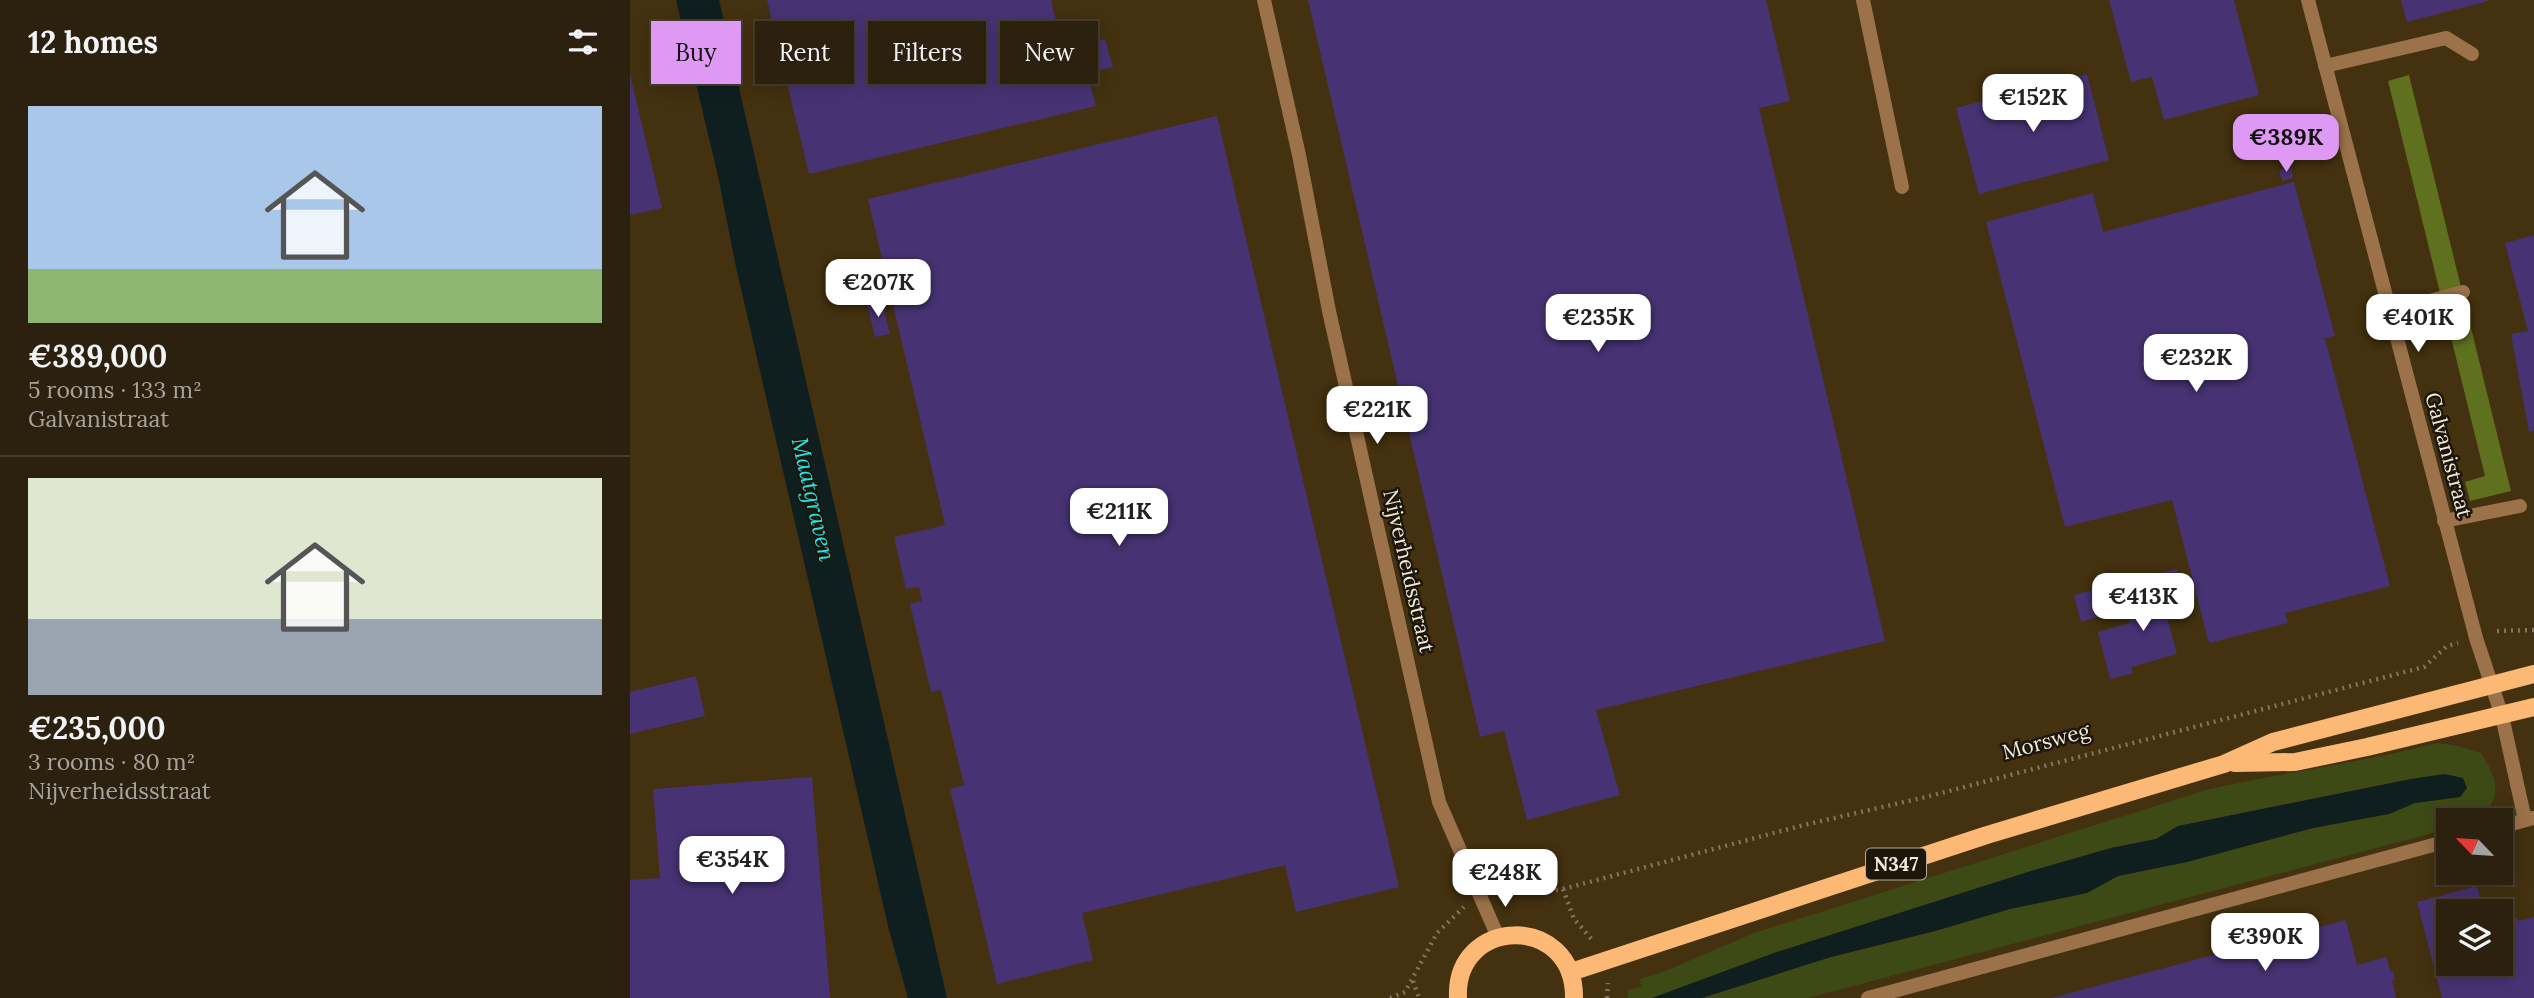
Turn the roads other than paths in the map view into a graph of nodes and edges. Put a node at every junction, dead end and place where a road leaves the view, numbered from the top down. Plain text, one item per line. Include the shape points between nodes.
1 (1264, 0) edge
2 (1863, 0) edge
3 (2308, 0) edge
4 (2472, 54) dead end
5 (2325, 66) junction
6 (1902, 187) dead end
7 (2463, 292) dead end
8 (2389, 312) junction
9 (2520, 506) dead end
10 (2444, 521) junction
11 (2534, 674) edge
12 (2492, 685) junction
13 (2534, 707) edge
14 (2502, 716) junction
15 (2224, 764) junction
16 (2530, 819) edge
17 (2513, 824) edge
18 (2436, 844) edge
19 (1498, 937) junction
20 (1571, 972) junction
21 (1458, 998) edge
22 (1574, 998) edge
23 (1868, 998) edge

1 - 19 street, Nijverheidsstraat via 1439,802
2 - 6 street
3 - 5 street, Galvanistraat
4 - 5 street via 2446,38
5 - 8 street, Galvanistraat
7 - 8 street
8 - 10 street, Galvanistraat
9 - 10 street
10 - 12 street, Galvanistraat
11 - 12 main road, N347
12 - 14 street, Galvanistraat
12 - 15 main road, N347 via 2273,742
13 - 14 main road, N347
14 - 15 main road, N347 via 2294,761
14 - 16 street
15 - 20 main road, N347 via 1975,839
16 - 17 street
18 - 23 street
19 - 20 main road via 1527,935 1541,940 1554,948
19 - 21 main road via 1484,943 1464,966
20 - 22 main road

